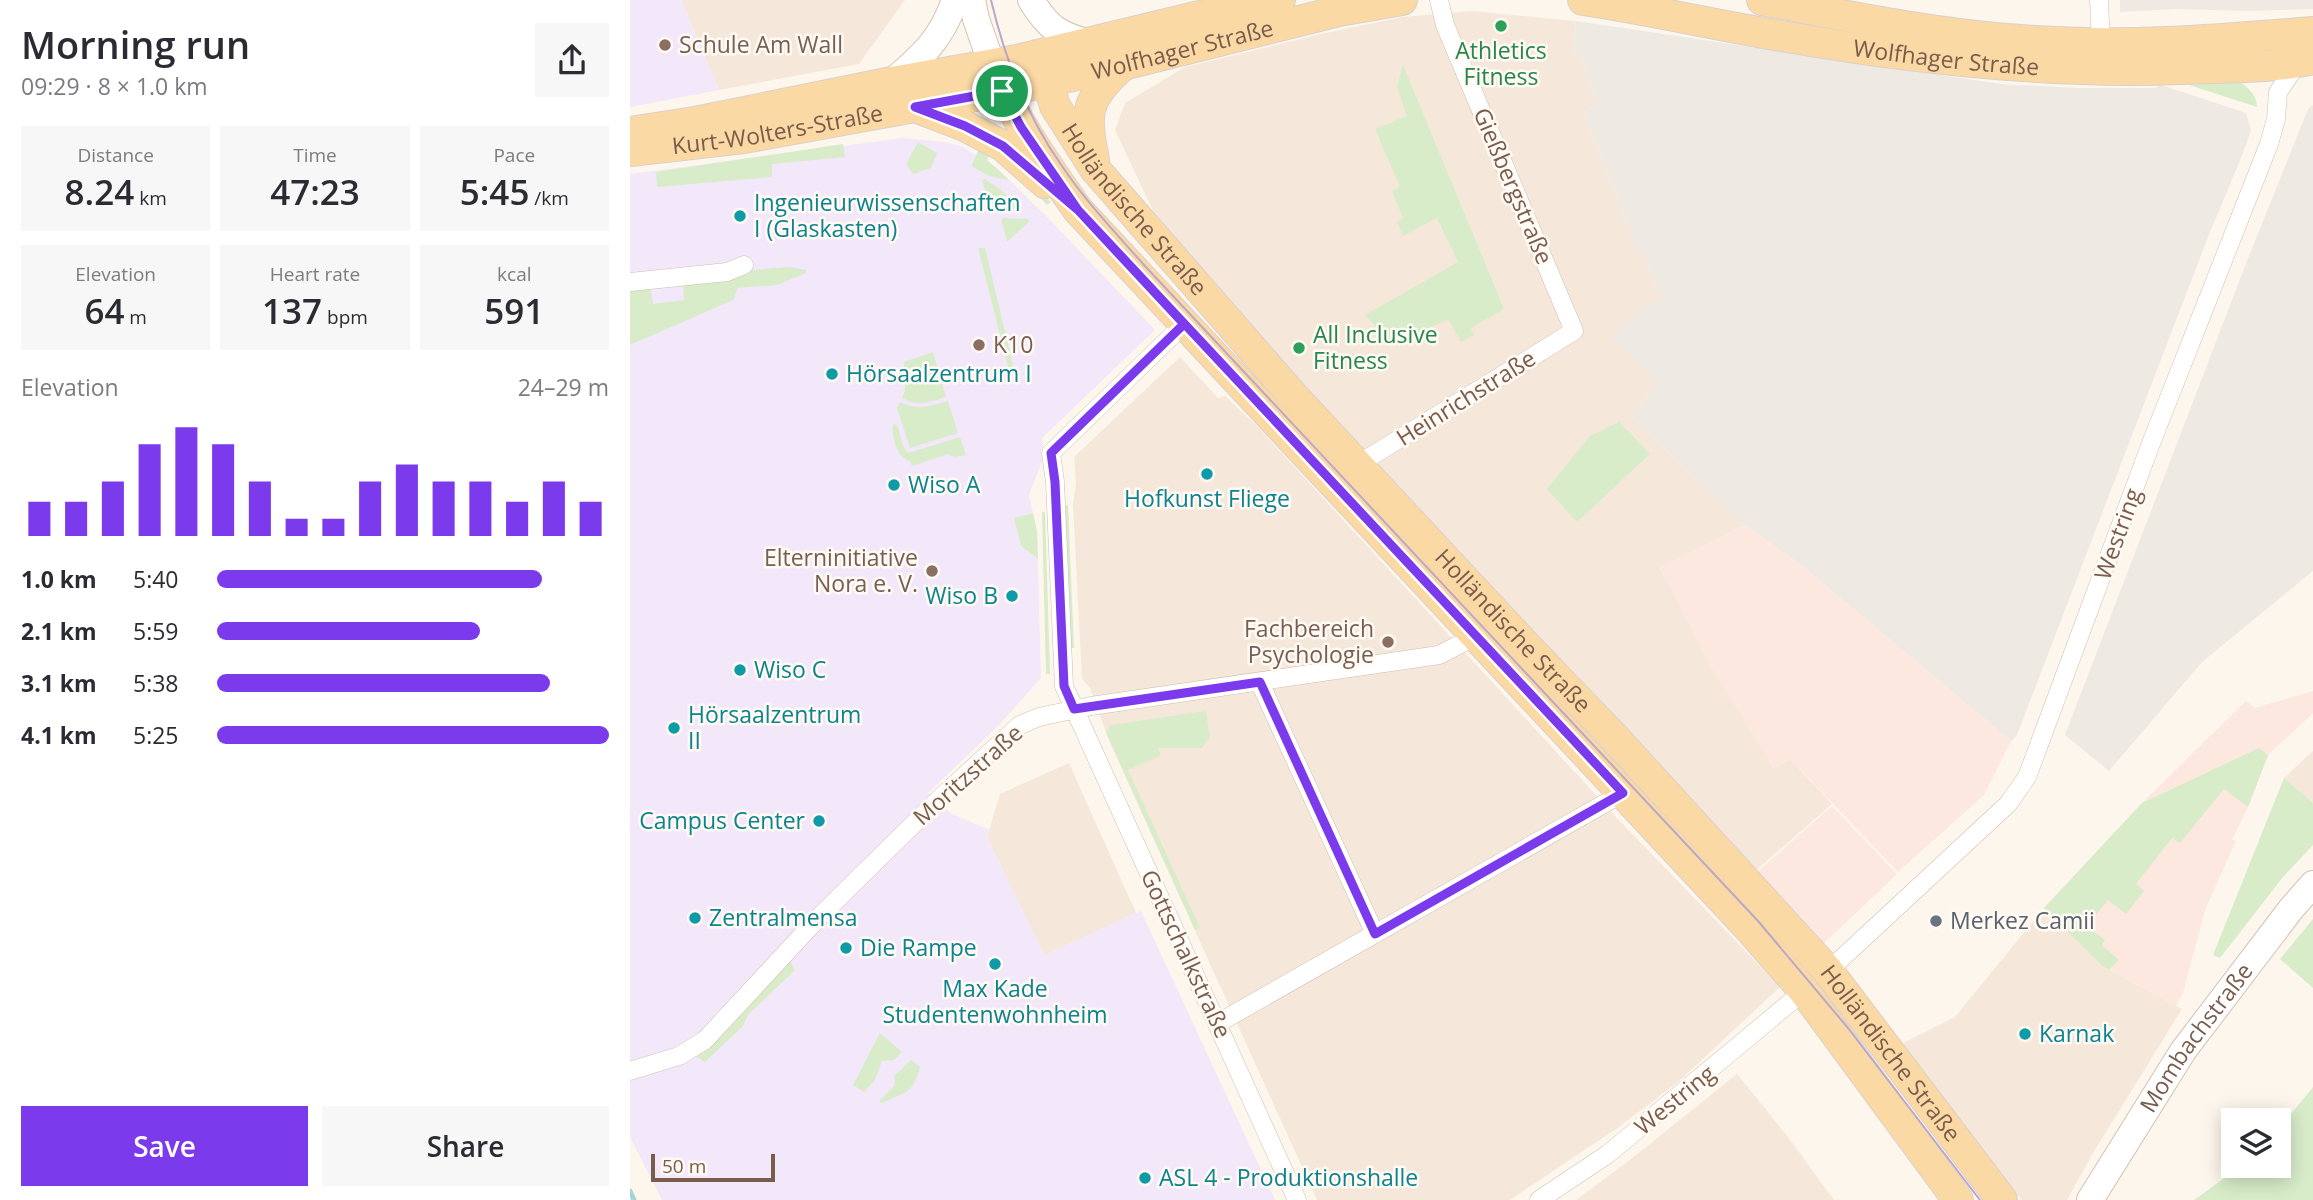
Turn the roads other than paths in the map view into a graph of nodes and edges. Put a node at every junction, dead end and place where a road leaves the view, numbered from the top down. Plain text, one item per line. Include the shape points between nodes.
1 (955, 0) edge
2 (972, 0) edge
3 (1029, 0) edge
4 (1280, 0) edge
5 (1402, 0) edge
6 (1438, 0) edge
7 (1583, 0) edge
8 (2099, 0) edge
9 (1837, 8) edge
10 (1762, 12) edge
11 (2313, 33) edge
12 (1090, 43) junction
13 (2101, 44) junction
14 (2306, 60) edge
15 (1123, 65) junction
16 (1042, 69) junction
17 (997, 78) junction
18 (892, 82) junction
19 (915, 107) junction
20 (630, 132) edge
21 (630, 151) edge
22 (1096, 169) junction
23 (1078, 210) junction
24 (744, 265) dead end
25 (630, 282) edge
26 (1184, 324) junction
27 (1574, 331) joint
28 (1357, 465) junction
29 (1476, 636) junction
30 (1260, 682) junction
31 (1074, 709) junction
32 (1623, 793) junction
33 (2313, 884) edge
34 (1375, 934) junction
35 (1828, 971) junction
36 (1804, 991) junction
37 (1218, 1023) junction
38 (630, 1071) edge
39 (1297, 1200) edge
40 (1539, 1200) edge
41 (1958, 1200) edge
42 (2002, 1200) edge
43 (2090, 1200) edge

1 - 18 street via 936,41
2 - 17 street
3 - 12 street via 1049,26
3 - 16 street
4 - 12 main road, Wolfhager Straße
5 - 15 main road, Wolfhager Straße via 1304,19
6 - 27 street, Gießbergstraße
7 - 10 main road, Wolfhager Straße
8 - 13 street
9 - 10 main road, Wolfhager Straße
9 - 13 main road, Wolfhager Straße via 1951,33
10 - 14 main road, Wolfhager Straße via 1899,54 1998,66 2139,71
11 - 13 main road, Wolfhager Straße
11 - 14 street, Westring
12 - 16 main road, Wolfhager Straße
14 - 35 street, Westring via 2278,92 2269,145 2027,777 2008,804
15 - 16 main road, Wolfhager Straße
15 - 22 main road via 1096,94 1089,109
16 - 17 main road, Kurt-Wolters-Straße
16 - 22 main road, Holländische Straße via 1055,106
17 - 18 main road, Kurt-Wolters-Straße
17 - 19 main road, Kurt-Wolters-Straße
17 - 23 main road, Holländische Straße via 1021,127
18 - 20 main road, Kurt-Wolters-Straße
19 - 21 main road, Kurt-Wolters-Straße via 744,138
19 - 23 main road via 1003,146
22 - 28 main road, Holländische Straße
23 - 26 main road, Holländische Straße
24 - 25 street via 727,272
26 - 29 main road, Holländische Straße
26 - 31 street, Gottschalkstraße via 1051,453 1064,686
27 - 28 street, Heinrichstraße
28 - 35 main road, Holländische Straße
29 - 30 street, Moritzstraße via 1439,654
29 - 32 main road, Holländische Straße
30 - 31 street, Moritzstraße
30 - 34 street
31 - 37 street, Gottschalkstraße
31 - 38 street, Moritzstraße via 1040,716 1009,734 821,915 705,1040 679,1056
32 - 34 street
32 - 36 main road, Holländische Straße
33 - 43 street, Mombachstraße via 2183,1051
34 - 37 street
35 - 42 main road, Holländische Straße
36 - 40 street, Westring via 1608,1154
36 - 41 main road, Holländische Straße
37 - 39 street, Gottschalkstraße

